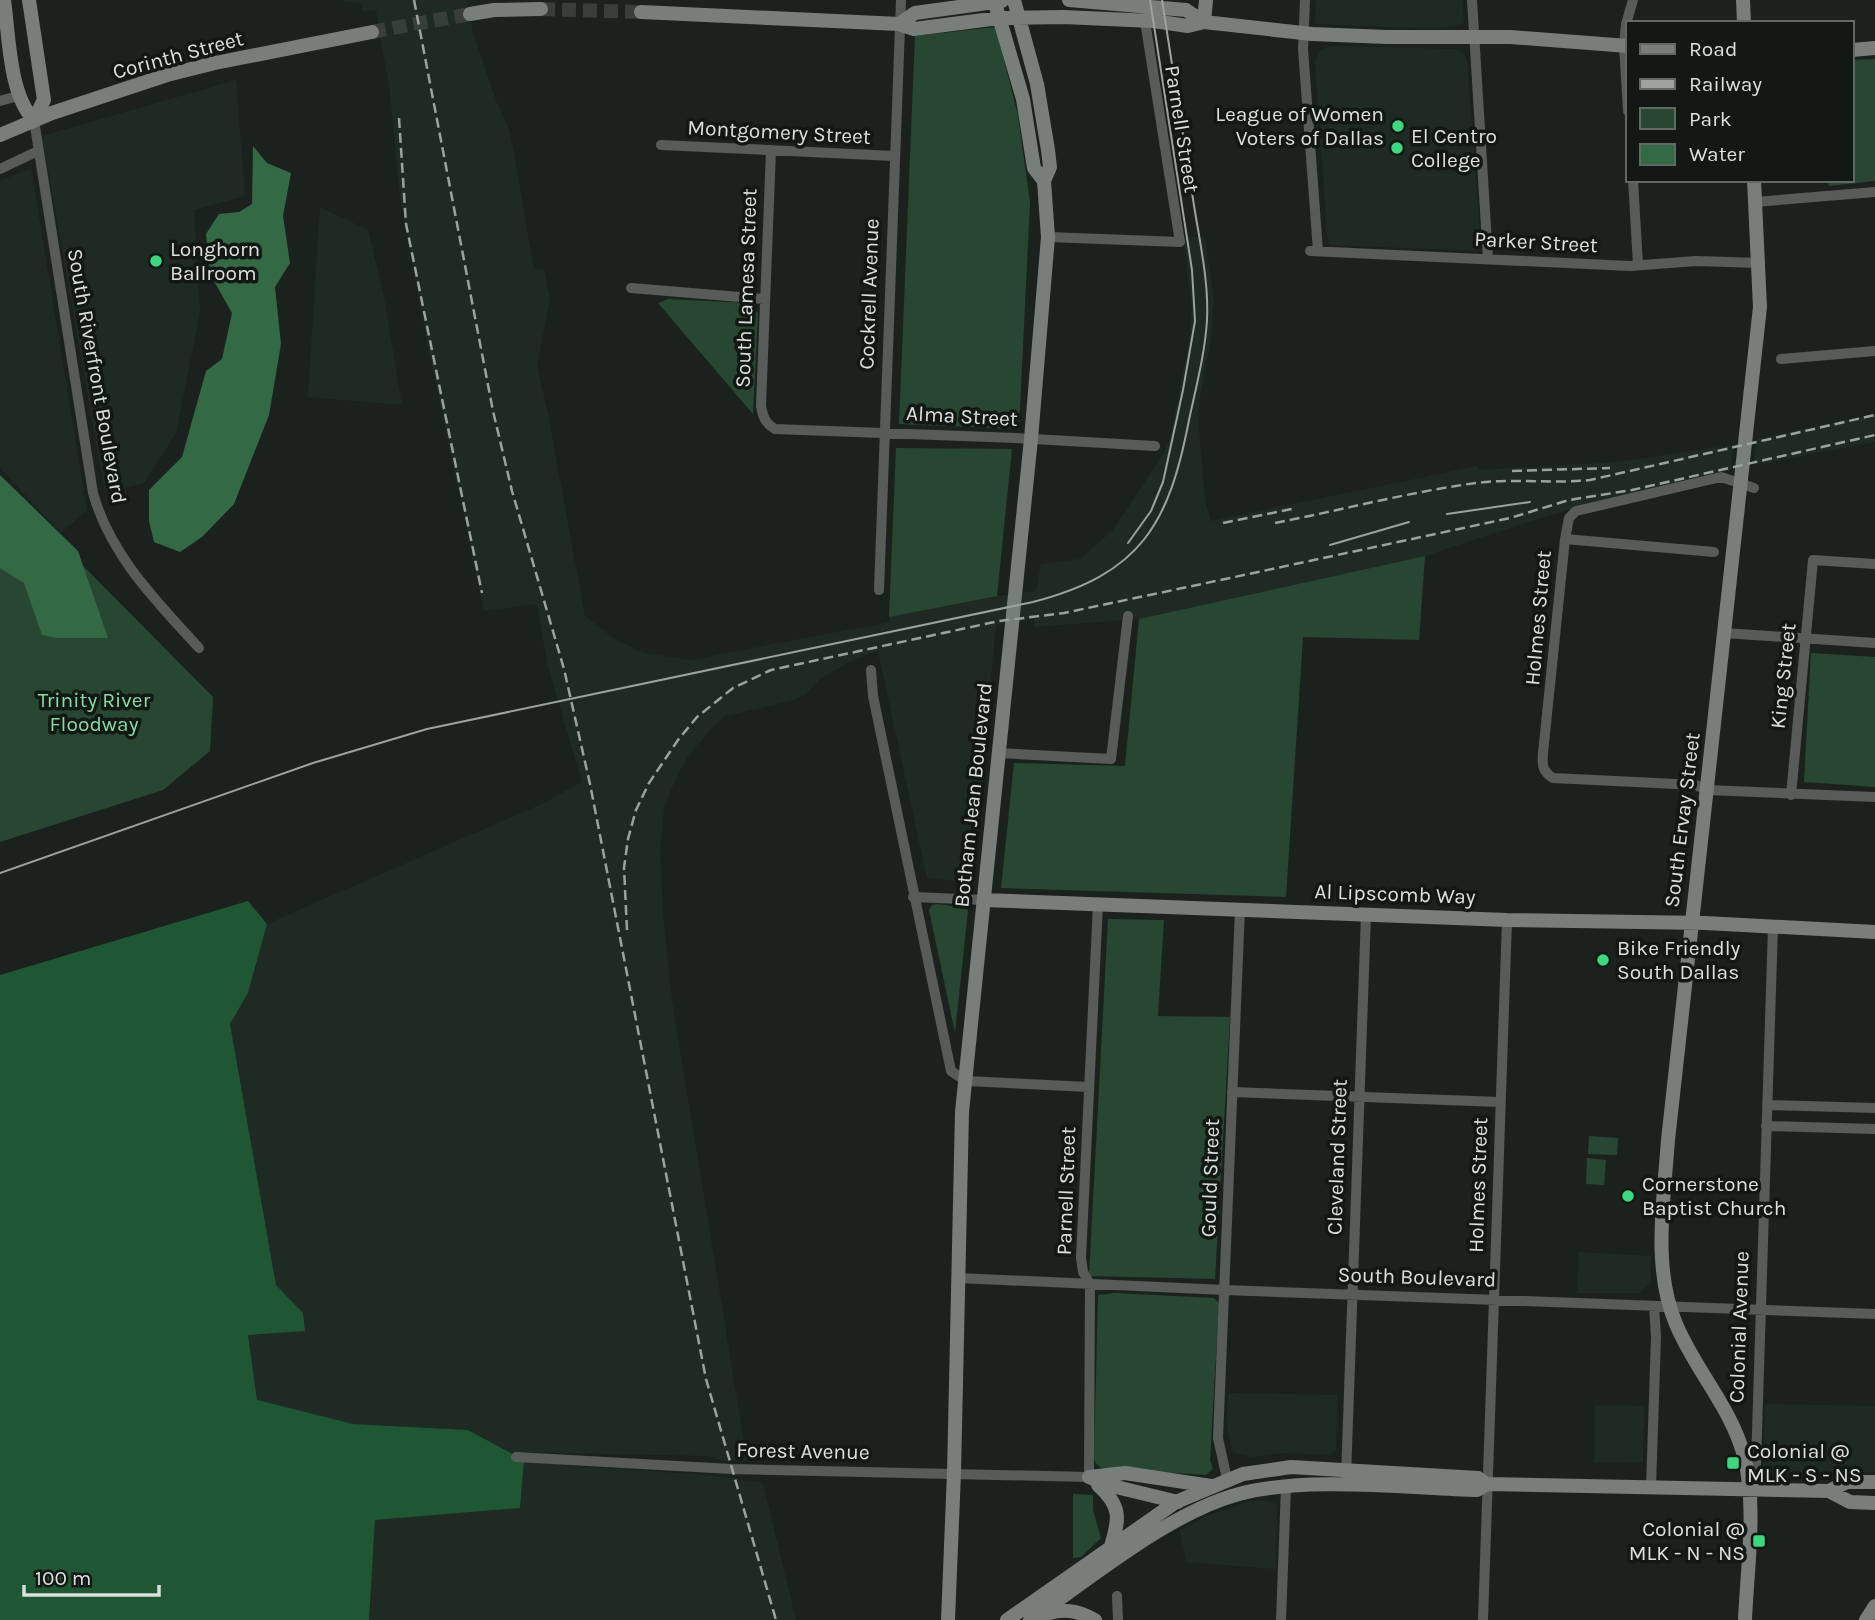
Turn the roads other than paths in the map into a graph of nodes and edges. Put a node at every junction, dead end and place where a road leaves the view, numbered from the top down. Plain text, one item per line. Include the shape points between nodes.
1 (27, 0) edge
2 (901, 0) edge
3 (1003, 0) edge
4 (1069, 0) edge
5 (1206, 0) edge
6 (1305, 0) edge
7 (1472, 0) edge
8 (1633, 0) edge
9 (1742, 0) edge
10 (4, 2) edge
11 (541, 9) tunnel mouth
12 (641, 12) tunnel mouth
13 (470, 14) tunnel mouth
14 (999, 18) junction
15 (1019, 18) junction
16 (1145, 21) junction
17 (1627, 21) edge
18 (1744, 21) edge
19 (1204, 22) junction
20 (899, 24) junction
21 (1626, 24) edge
22 (372, 32) tunnel mouth
23 (1303, 33) junction
24 (1473, 37) junction
25 (1626, 46) edge
26 (1875, 48) edge
27 (1854, 50) edge
28 (18, 96) junction
29 (0, 101) edge
30 (34, 120) junction
31 (0, 135) edge
32 (661, 145) dead end
33 (771, 150) junction
34 (38, 151) junction
35 (894, 156) junction
36 (0, 169) edge
37 (1044, 181) junction
38 (1633, 182) edge
39 (1754, 182) edge
40 (1875, 192) edge
41 (1755, 202) junction
42 (1048, 237) junction
43 (1488, 259) junction
44 (1760, 263) junction
45 (1638, 265) junction
46 (631, 288) dead end
47 (764, 299) junction
48 (1875, 351) edge
49 (1781, 359) dead end
50 (768, 425) joint
51 (883, 432) junction
52 (1031, 439) junction
53 (1155, 446) dead end
54 (1754, 488) dead end
55 (1564, 539) junction
56 (1714, 552) dead end
57 (1875, 564) edge
58 (879, 590) dead end
59 (1128, 616) dead end
60 (1724, 633) junction
61 (1807, 639) junction
62 (1875, 643) edge
63 (199, 648) dead end
64 (872, 670) dead end
65 (999, 753) junction
66 (1707, 790) junction
67 (1791, 795) junction
68 (1875, 797) edge
69 (913, 897) junction
70 (984, 900) junction
71 (1098, 904) junction
72 (1240, 909) junction
73 (1366, 914) junction
74 (1507, 920) junction
75 (1691, 923) junction
76 (1773, 926) junction
77 (1875, 932) edge
78 (966, 1081) junction
79 (1089, 1087) junction
80 (1232, 1093) junction
81 (1358, 1098) junction
82 (1500, 1102) junction
83 (1767, 1105) junction
84 (1875, 1108) edge
85 (1766, 1126) junction
86 (1875, 1129) edge
87 (958, 1278) junction
88 (1090, 1284) junction
89 (1225, 1290) junction
90 (1351, 1294) junction
91 (1493, 1300) junction
92 (1654, 1306) junction
93 (1670, 1307) junction
94 (1761, 1310) junction
95 (1875, 1314) edge
96 (516, 1457) dead end
97 (1346, 1469) junction
98 (954, 1473) junction
99 (1149, 1476) junction
100 (1088, 1477) junction
101 (1227, 1479) junction
102 (1749, 1481) junction
103 (1875, 1482) edge
104 (1487, 1483) junction
105 (1211, 1486) junction
106 (1346, 1486) junction
107 (1286, 1487) junction
108 (1651, 1487) junction
109 (1829, 1491) junction
110 (1176, 1502) junction
111 (1875, 1503) edge
112 (1197, 1510) junction
113 (1166, 1527) junction
114 (1111, 1546) junction
115 (1117, 1596) dead end
116 (1875, 1606) edge
117 (1031, 1619) edge
118 (948, 1620) edge
119 (1007, 1620) edge
120 (1096, 1620) edge
121 (1118, 1620) edge
122 (1281, 1620) edge
123 (1483, 1620) edge
124 (1745, 1620) edge
125 (1866, 1620) edge

1 - 10 main road
1 - 30 main road, South Riverfront Boulevard via 44,100
2 - 20 street, Cockrell Avenue
3 - 14 main road, Botham Jean Boulevard
3 - 15 main road, Botham Jean Boulevard
3 - 20 main road via 915,13
4 - 19 main road via 1186,10
5 - 19 main road
6 - 23 street
7 - 24 street
8 - 17 street
9 - 18 main road
10 - 28 main road, South Riverfront Boulevard
11 - 13 main road
12 - 20 main road
14 - 15 main road
14 - 20 main road via 914,29
14 - 37 main road, Botham Jean Boulevard via 1023,99 1034,168
15 - 16 main road
15 - 37 main road, Botham Jean Boulevard via 1043,115 1050,167
16 - 19 main road via 1188,26
16 - 42 street, Parnell Street via 1180,242
19 - 23 main road
20 - 35 street, Cockrell Avenue
21 - 25 street
22 - 30 main road, Corinth Street via 179,72
23 - 24 main road
23 - 43 street, Parker Street via 1314,251
24 - 25 main road
24 - 43 street
26 - 27 main road
28 - 29 street
28 - 30 main road, South Riverfront Boulevard
30 - 31 main road, Corinth Street
30 - 34 street, South Riverfront Boulevard
32 - 33 street, Montgomery Street
33 - 35 street, Montgomery Street
33 - 47 street, South Lamesa Street
34 - 36 street
34 - 63 street, South Riverfront Boulevard via 98,511 149,593
35 - 51 street, Cockrell Avenue
37 - 42 main road, Botham Jean Boulevard
38 - 45 street
39 - 41 main road, South Ervay Street
40 - 41 street
41 - 44 main road, South Ervay Street
42 - 52 main road, Botham Jean Boulevard
43 - 45 street, Parker Street
44 - 45 street, Parker Street
44 - 60 main road, South Ervay Street via 1760,307
46 - 47 street
47 - 50 street, South Lamesa Street via 761,406
48 - 49 street
50 - 51 street, Alma Street via 775,429
51 - 52 street, Alma Street
51 - 58 street, Cockrell Avenue
52 - 53 street, Alma Street
52 - 65 main road, Botham Jean Boulevard
54 - 55 street, Holmes Street via 1717,477 1576,511 1569,518
55 - 56 street
55 - 66 street, Holmes Street via 1542,764 1545,773 1553,778 1696,785
57 - 61 street, King Street via 1813,561
59 - 65 street via 1111,759
60 - 61 street
60 - 66 main road, South Ervay Street
61 - 62 street
61 - 67 street, King Street
64 - 69 street via 873,696
65 - 70 main road, Botham Jean Boulevard
66 - 67 street
66 - 75 main road, South Ervay Street
67 - 68 street
69 - 70 street, Al Lipscomb Way
69 - 78 street via 948,1064
70 - 71 main road, Al Lipscomb Way
70 - 78 main road, Botham Jean Boulevard
71 - 72 main road, Al Lipscomb Way
71 - 79 street, Parnell Street
72 - 73 main road, Al Lipscomb Way
72 - 80 street, Gould Street
73 - 74 main road, Al Lipscomb Way
73 - 81 street, Cleveland Street
74 - 75 main road, Al Lipscomb Way
74 - 82 street, Holmes Street
75 - 76 main road, Al Lipscomb Way
75 - 93 main road, South Ervay Street via 1666,1173 1662,1247
76 - 77 main road, Al Lipscomb Way
76 - 83 street, Colonial Avenue
78 - 79 street
78 - 87 main road, Botham Jean Boulevard
79 - 88 street, Parnell Street via 1081,1258
80 - 81 street
80 - 89 street, Gould Street
81 - 82 street
81 - 90 street, Cleveland Street
82 - 91 street, Holmes Street
83 - 84 street
83 - 85 street, Colonial Avenue
85 - 86 street
85 - 94 street, Colonial Avenue
87 - 88 street, South Boulevard
87 - 98 main road, Botham Jean Boulevard
88 - 89 street, South Boulevard
88 - 100 street, Parnell Street
89 - 90 street, South Boulevard
89 - 101 street, Gould Street via 1219,1448
90 - 91 street, South Boulevard
90 - 97 street, Cleveland Street
91 - 92 street, South Boulevard
91 - 104 street, Holmes Street
92 - 93 street, South Boulevard
92 - 108 street
93 - 94 street, South Boulevard
93 - 102 main road, South Ervay Street via 1685,1343 1731,1419
94 - 95 street, South Boulevard
94 - 102 street, Colonial Avenue via 1756,1464
96 - 98 street, Forest Avenue via 737,1469
97 - 101 main road via 1291,1467
97 - 104 main road via 1478,1478
97 - 106 street, Cleveland Street
98 - 100 street, Forest Avenue
98 - 118 main road
99 - 100 main road
99 - 105 main road
99 - 110 main road via 1167,1488
100 - 110 main road
100 - 114 main road via 1115,1506 1117,1526
101 - 105 main road
102 - 108 main road
102 - 109 main road
102 - 124 main road, Colonial Avenue
103 - 109 main road via 1847,1482
104 - 106 main road via 1478,1490
104 - 108 main road
104 - 123 street, Holmes Street
105 - 110 main road
106 - 107 main road
107 - 112 main road via 1237,1495
107 - 122 street
109 - 111 main road via 1850,1502
110 - 112 main road
110 - 113 main road
110 - 114 main road
112 - 113 main road
113 - 117 main road
114 - 119 main road
115 - 121 street
116 - 125 main road
117 - 120 main road via 1064,1610

